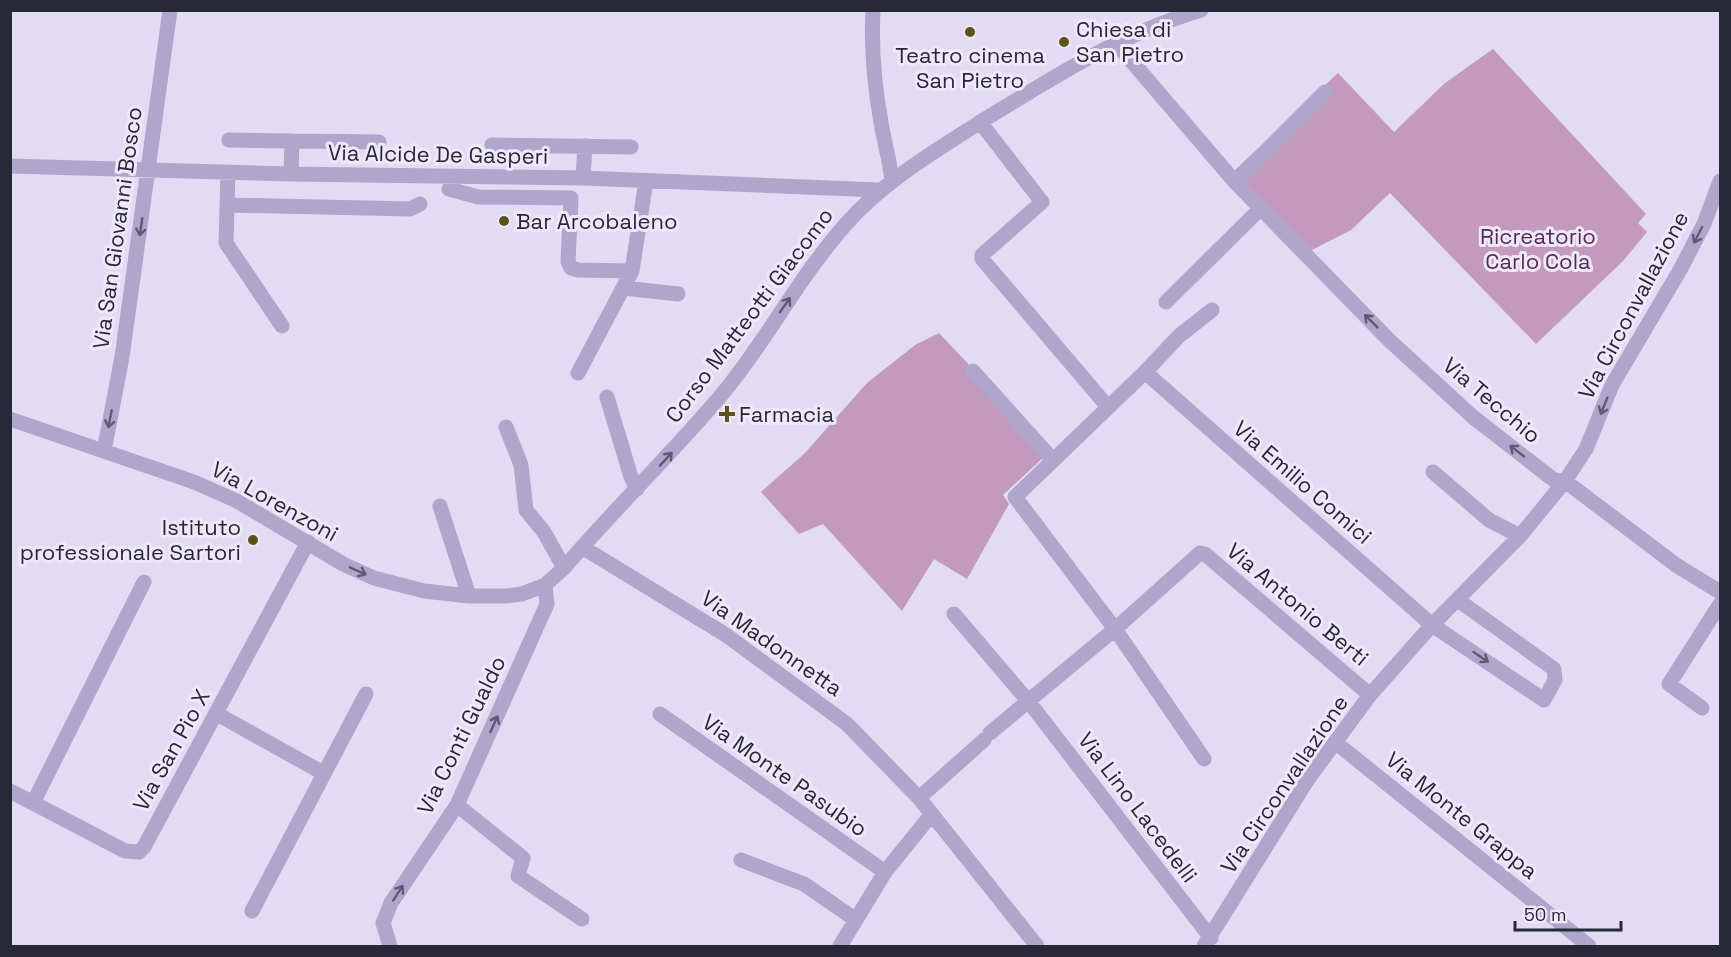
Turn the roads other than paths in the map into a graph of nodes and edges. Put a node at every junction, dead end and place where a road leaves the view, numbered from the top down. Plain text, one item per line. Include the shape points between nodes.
1 (170, 10) edge
2 (873, 10) edge
3 (1201, 10) edge
4 (1162, 16) edge
5 (1116, 43) junction
6 (1324, 92) dead end
7 (980, 122) junction
8 (229, 140) dead end
9 (292, 141) junction
10 (379, 142) dead end
11 (492, 145) dead end
12 (585, 146) junction
13 (631, 147) dead end
14 (10, 166) edge
15 (149, 169) junction
16 (228, 172) junction
17 (291, 174) junction
18 (583, 178) junction
19 (646, 181) junction
20 (892, 181) junction
21 (1720, 181) edge
22 (1235, 183) junction
23 (449, 189) dead end
24 (878, 190) junction
25 (420, 204) dead end
26 (1717, 204) edge
27 (227, 205) junction
28 (1260, 209) junction
29 (632, 271) junction
30 (624, 288) junction
31 (678, 294) dead end
32 (1166, 302) dead end
33 (1212, 310) dead end
34 (282, 326) dead end
35 (973, 371) dead end
36 (1145, 372) junction
37 (578, 373) dead end
38 (607, 397) dead end
39 (1108, 407) junction
40 (10, 419) edge
41 (506, 427) dead end
42 (104, 451) junction
43 (1052, 459) junction
44 (1433, 472) dead end
45 (1565, 481) junction
46 (637, 489) junction
47 (440, 506) dead end
48 (1520, 537) junction
49 (308, 542) junction
50 (582, 547) junction
51 (564, 568) junction
52 (144, 582) dead end
53 (546, 585) junction
54 (1720, 592) edge
55 (469, 596) junction
56 (1458, 600) junction
57 (1720, 604) edge
58 (954, 614) dead end
59 (1432, 625) junction
60 (1115, 629) junction
61 (366, 694) dead end
62 (1370, 695) junction
63 (1029, 702) junction
64 (1702, 708) dead end
65 (217, 714) junction
66 (660, 714) dead end
67 (1335, 742) junction
68 (1204, 759) dead end
69 (324, 773) junction
70 (10, 791) edge
71 (919, 798) junction
72 (33, 803) junction
73 (457, 805) junction
74 (931, 815) junction
75 (741, 860) dead end
76 (885, 872) junction
77 (252, 911) dead end
78 (582, 919) dead end
79 (856, 920) junction
80 (1207, 942) edge
81 (390, 946) edge
82 (840, 946) edge
83 (1037, 946) edge
84 (1589, 946) edge

1 - 15 street, Via San Giovanni Bosco
2 - 20 street via 874,80
3 - 4 street, Corso Matteotti Giacomo
4 - 5 street, Corso Matteotti Giacomo
5 - 7 street, Corso Matteotti Giacomo
5 - 22 street, Via Tecchio
6 - 22 street
7 - 20 street, Corso Matteotti Giacomo
7 - 39 street via 1041,202 982,259
8 - 9 street, Via Alcide De Gasperi
9 - 10 street, Via Alcide De Gasperi
9 - 17 street
11 - 12 street, Via Alcide De Gasperi
12 - 13 street, Via Alcide De Gasperi
12 - 18 street
14 - 15 street, Via Alcide De Gasperi
15 - 16 street, Via Alcide De Gasperi
15 -> 42 street, Via San Giovanni Bosco
16 - 17 street, Via Alcide De Gasperi
16 - 27 street
17 - 18 street, Via Alcide De Gasperi
18 - 19 street, Via Alcide De Gasperi
19 - 24 street, Via Alcide De Gasperi
19 - 29 street
20 - 24 street, Corso Matteotti Giacomo
21 - 26 street, Via Circonvallazione
22 - 28 street, Via Tecchio
23 - 29 street, Via Alcide De Gasperi via 478,197 571,198 571,268
46 -> 24 street, Corso Matteotti Giacomo via 725,391 804,277
25 - 27 street via 410,209
26 -> 45 street, Via Circonvallazione via 1612,385 1586,449
27 - 34 street via 226,243
28 - 32 street
45 -> 28 street, Via Tecchio via 1554,480 1473,417 1389,340
29 - 30 street
30 - 31 street
30 - 37 street
33 - 36 street via 1179,336
35 - 43 street
36 - 39 street
36 - 59 street, Via Emilio Comici
38 - 46 street
39 - 43 street
40 - 42 street, Via Lorenzoni
41 - 51 street via 521,465 526,510
42 - 49 street, Via Lorenzoni via 237,501
43 - 60 street via 1015,497
44 - 48 street via 1489,520
45 - 48 street, Via Circonvallazione
45 - 54 street, Via Tecchio via 1676,565
46 - 50 street, Corso Matteotti Giacomo
47 - 55 street
48 - 56 street, Via Circonvallazione
49 -> 55 street, Via Lorenzoni via 374,578 424,591
49 - 65 street, Via San Pio X
50 - 51 street, Corso Matteotti Giacomo
50 - 71 street, Via Madonnetta via 770,665 847,724
51 - 53 street, Corso Matteotti Giacomo
52 - 72 street
53 - 55 street, Via Lorenzoni via 522,594
73 -> 53 street, Via Conti Gualdo via 547,604
56 - 59 street, Via Circonvallazione
59 -> 56 street via 1544,700 1555,680 1554,669
57 - 64 street via 1669,684
58 - 63 street, Via Lino Lacedelli
59 - 62 street, Via Circonvallazione
60 - 62 street, Via Antonio Berti via 1200,553 1205,554
60 - 63 street
60 - 68 street
61 - 69 street
62 - 67 street, Via Circonvallazione
63 - 71 street
63 - 80 street, Via Lino Lacedelli
65 - 69 street
65 - 72 street, Via San Pio X via 139,852 125,851
66 - 76 street, Via Monte Pasubio
67 - 80 street, Via Circonvallazione
67 - 84 street, Via Monte Grappa
69 - 77 street
70 - 72 street, Via San Pio X
71 - 74 street, Via Madonnetta
73 - 78 street via 523,858 518,876
81 -> 73 street, Via Conti Gualdo via 383,923 392,903
74 - 76 street
74 - 83 street, Via Madonnetta
75 - 79 street via 804,884
76 - 79 street
79 - 82 street

